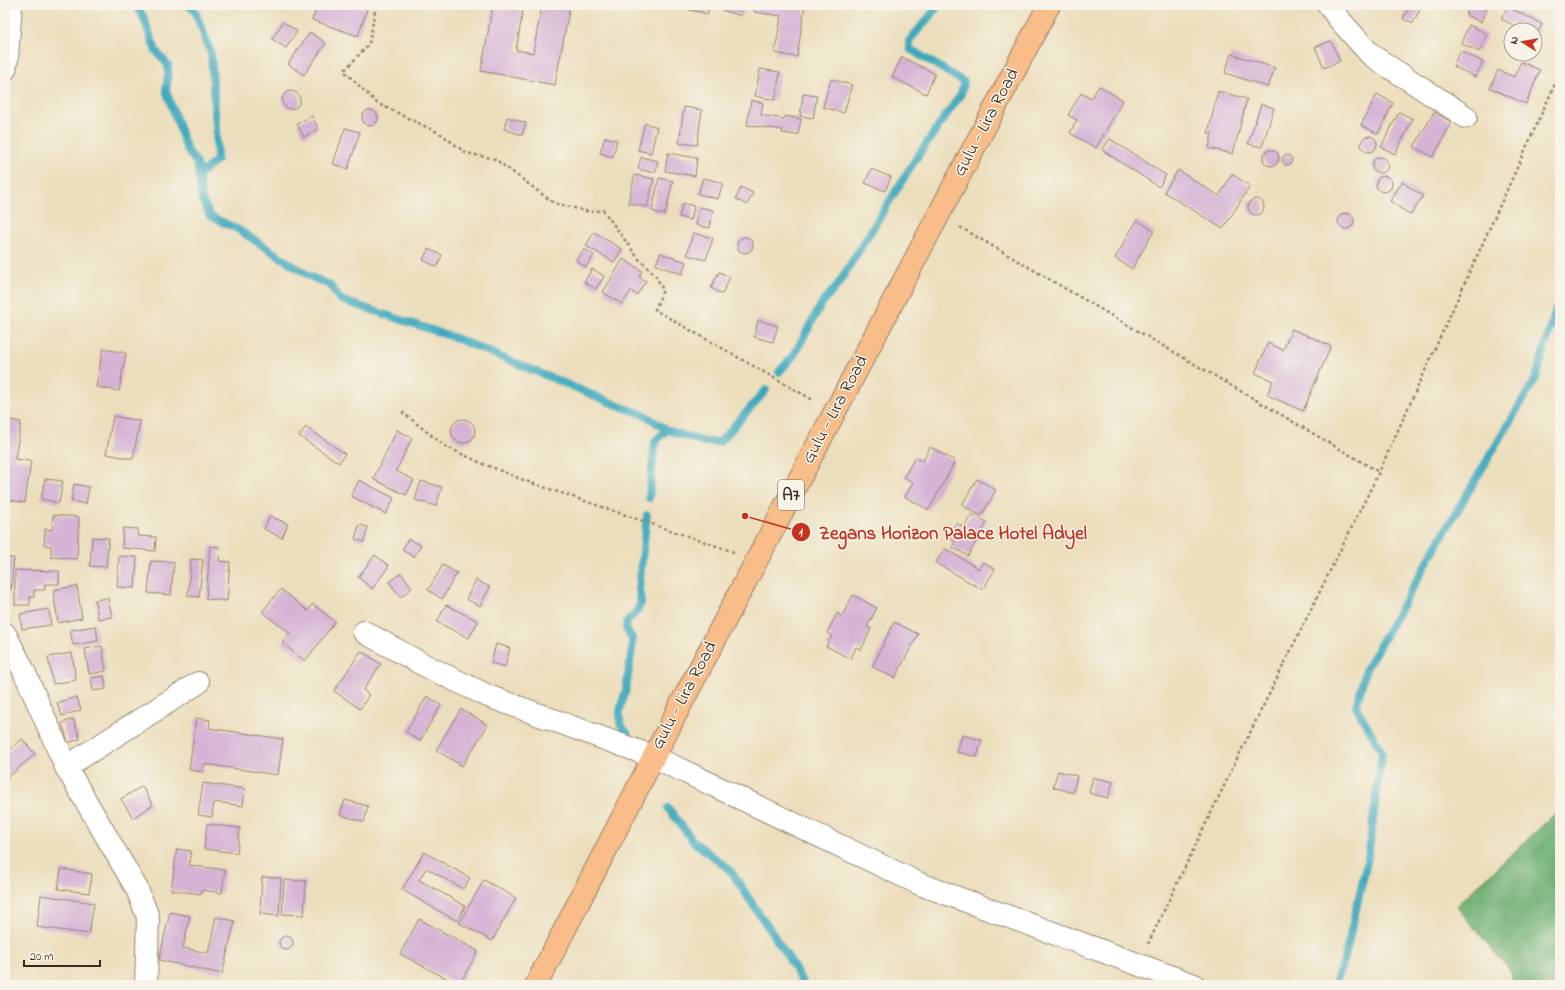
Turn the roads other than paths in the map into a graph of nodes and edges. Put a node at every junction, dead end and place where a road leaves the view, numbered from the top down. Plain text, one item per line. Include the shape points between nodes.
1 (11, 5) edge
2 (1048, 5) edge
3 (1329, 5) edge
4 (5, 69) edge
5 (1466, 117) dead end
6 (364, 632) dead end
7 (5, 634) edge
8 (198, 683) dead end
9 (654, 757) junction
10 (66, 767) junction
11 (146, 985) edge
12 (536, 985) edge
13 (1194, 985) edge

1 - 4 street
2 - 9 main road, Gulu - Lira Road / A7
3 - 5 street via 1371,55
6 - 9 street via 488,696
7 - 10 street
8 - 10 street
9 - 12 main road, Gulu - Lira Road / A7
9 - 13 street via 920,884
10 - 11 street via 137,889 148,917

